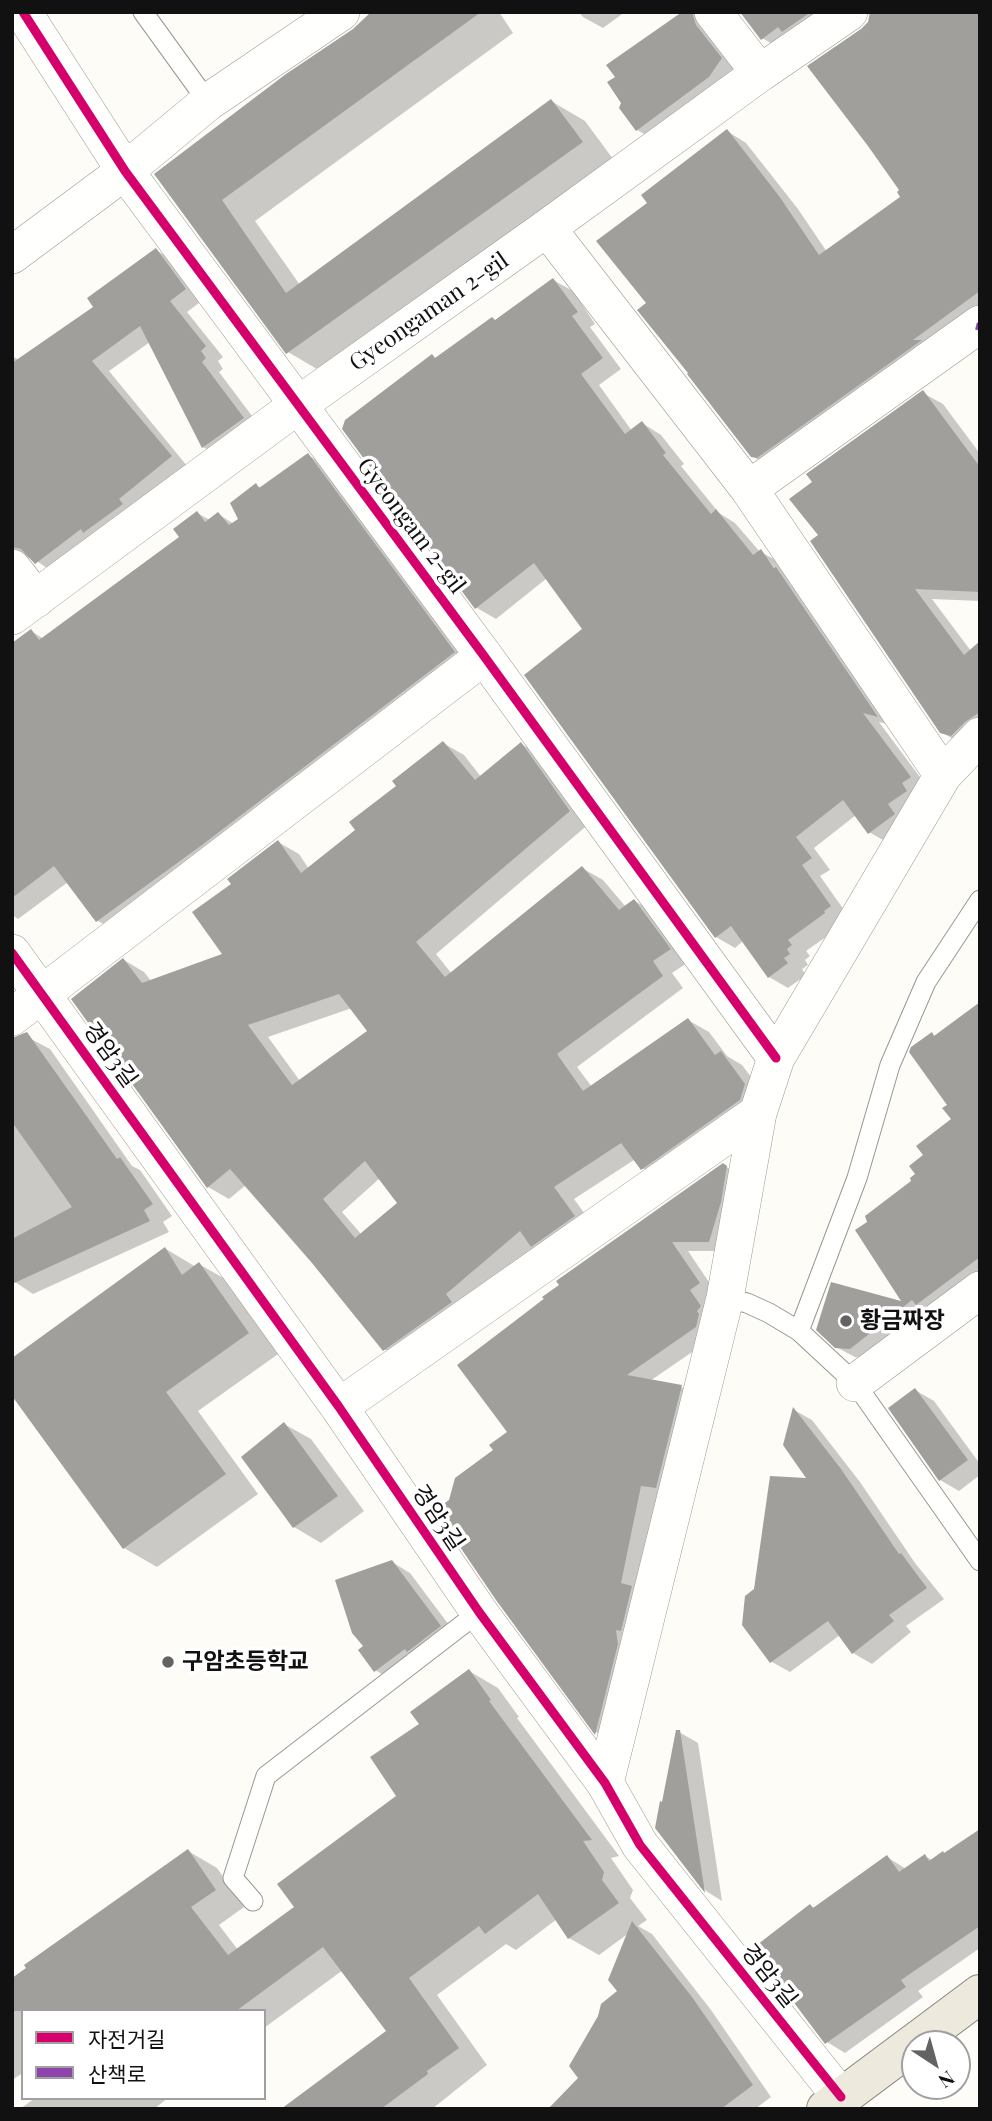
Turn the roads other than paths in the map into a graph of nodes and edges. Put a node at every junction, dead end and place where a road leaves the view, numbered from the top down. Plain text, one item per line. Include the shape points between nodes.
1 (23, 12) edge
2 (143, 12) edge
3 (713, 12) edge
4 (849, 12) edge
5 (332, 15) edge
6 (760, 73) junction
7 (208, 102) junction
8 (125, 171) junction
9 (547, 228) junction
10 (12, 255) edge
11 (979, 326) edge
12 (298, 405) junction
13 (750, 489) junction
14 (12, 568) edge
15 (24, 608) edge
16 (484, 656) junction
17 (980, 736) edge
18 (943, 775) junction
19 (980, 900) edge
20 (12, 953) edge
21 (42, 995) junction
22 (12, 1017) edge
23 (776, 1058) junction
24 (758, 1114) junction
25 (980, 1290) edge
26 (725, 1298) junction
27 (799, 1331) junction
28 (855, 1383) junction
29 (339, 1407) junction
30 (980, 1561) edge
31 (479, 1612) junction
32 (605, 1783) junction
33 (253, 1901) dead end
34 (980, 1994) edge
35 (839, 2105) edge

1 - 8 street, Gyeongam 2-gil
2 - 7 lane
3 - 6 street
4 - 6 street, Gyeongaman 2-gil
5 - 7 street
6 - 9 street, Gyeongaman 2-gil
7 - 8 street
8 - 10 street
8 - 12 street, Gyeongam 2-gil
9 - 12 street, Gyeongaman 2-gil
9 - 13 street
11 - 13 street
12 - 15 street, Gyeongaman 2-gil
12 - 16 street, Gyeongam 2-gil
13 - 18 street
14 - 15 street
16 - 21 street
16 - 23 street, Gyeongam 2-gil
17 - 18 street
18 - 23 street
19 - 27 lane via 926,982 890,1065 857,1178
20 - 21 street, 경암3길
21 - 22 street
21 - 29 street, 경암3길
23 - 24 street
24 - 26 street
24 - 29 street
25 - 28 street
26 - 27 lane via 747,1303
26 - 32 street
27 - 28 lane
28 - 30 lane
29 - 31 street, 경암3길
31 - 32 street, 경암3길
31 - 33 lane via 266,1776 233,1878
32 - 35 street, 경암3길 via 640,1845
34 - 35 main road

